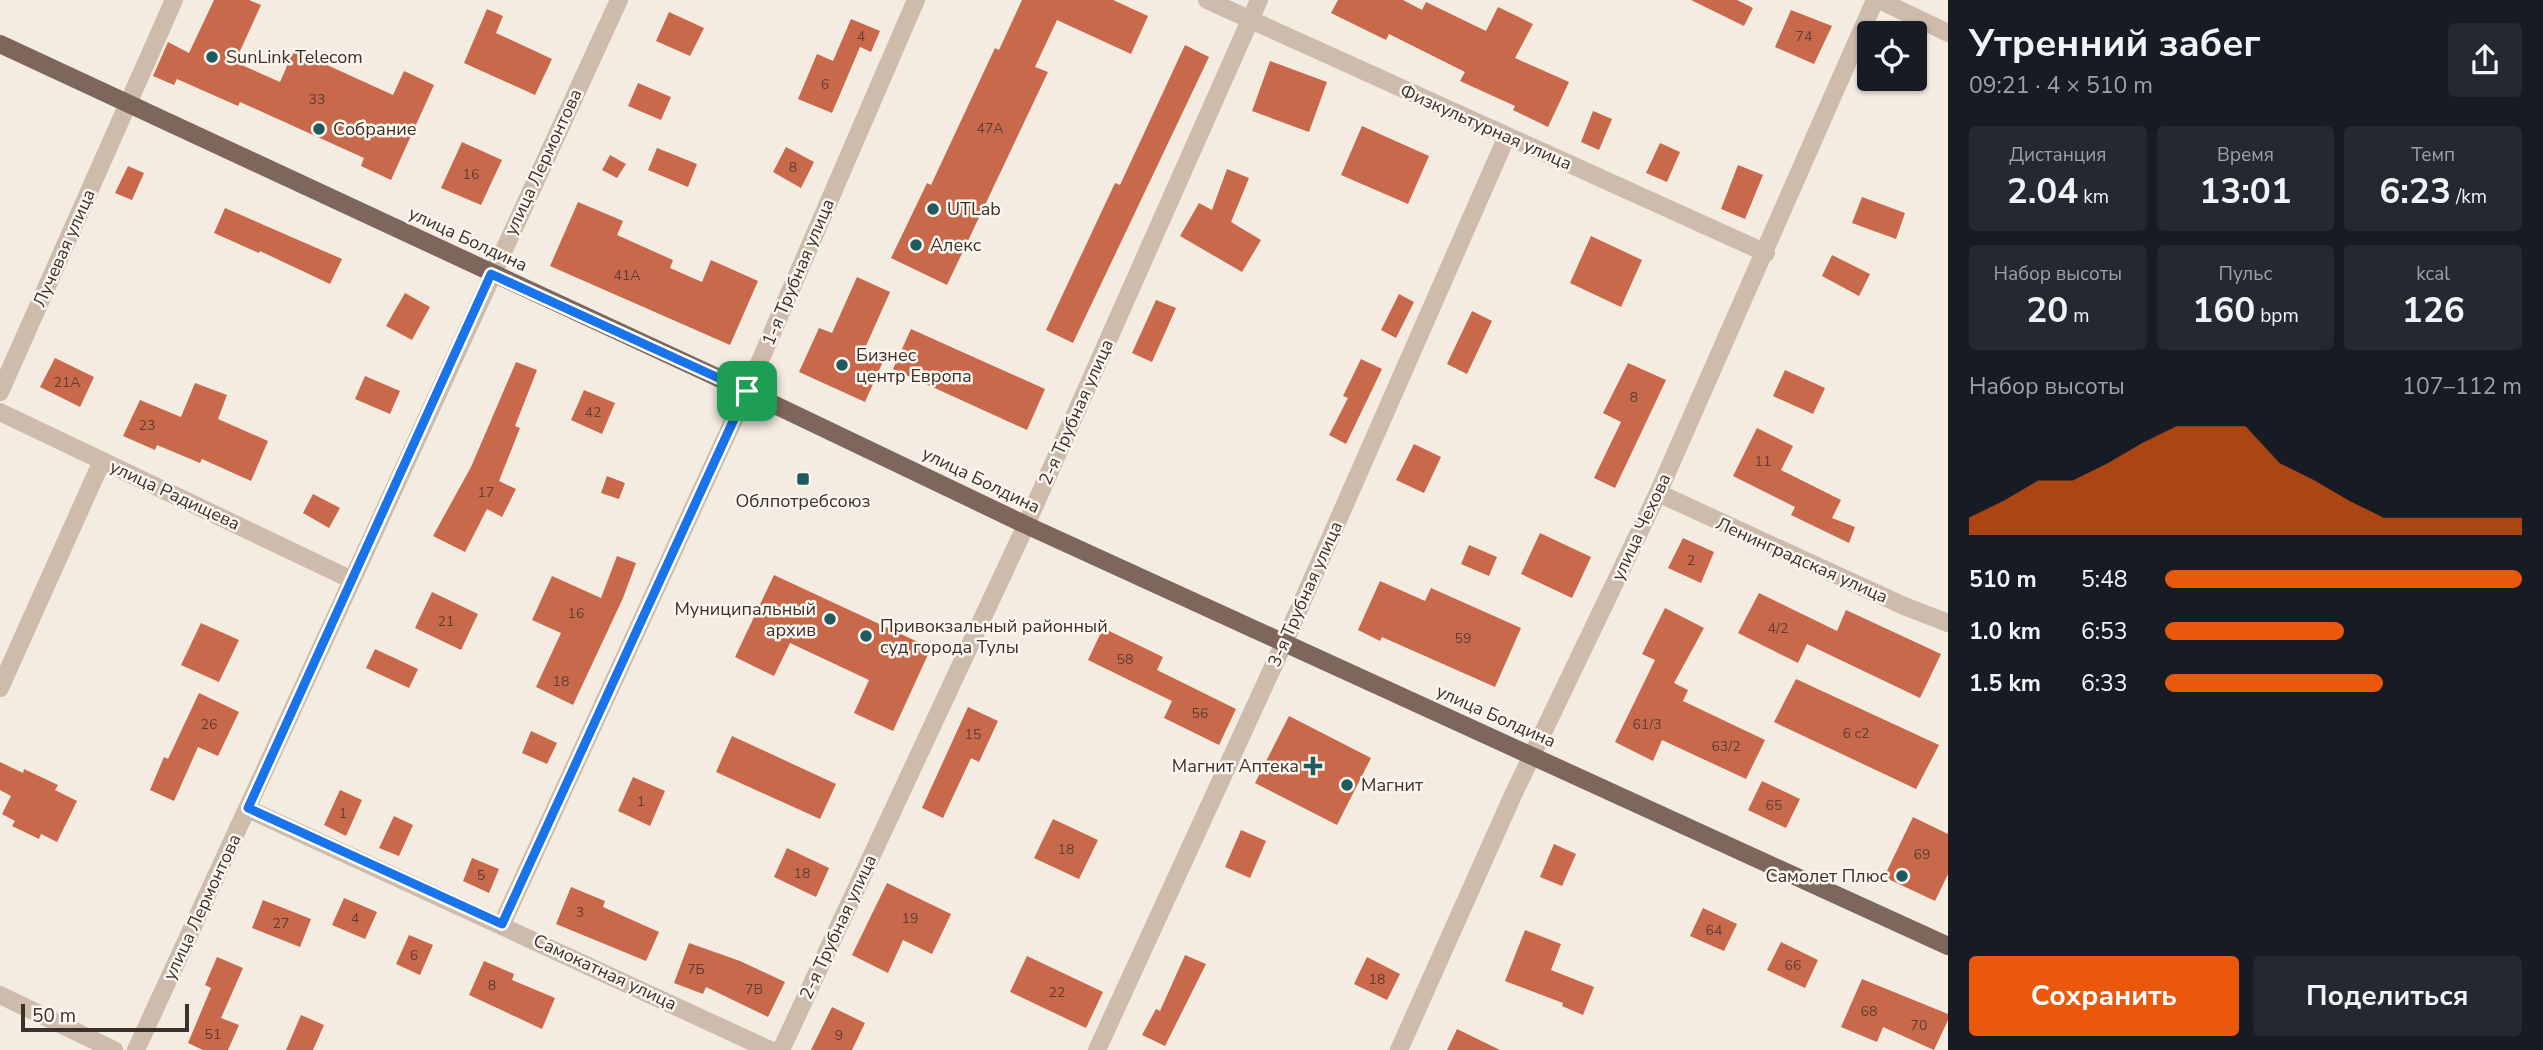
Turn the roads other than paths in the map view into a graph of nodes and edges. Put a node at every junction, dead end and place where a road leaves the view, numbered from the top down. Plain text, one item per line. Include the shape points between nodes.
1 (174, 0) edge
2 (916, 0) edge
3 (1206, 0) edge
4 (1259, 0) edge
5 (1877, 0) edge
6 (612, 2) edge
7 (1249, 20) junction
8 (1948, 33) edge
9 (0, 44) edge
10 (128, 104) junction
11 (1507, 136) junction
12 (1766, 253) junction
13 (491, 274) junction
14 (747, 391) junction
15 (0, 393) edge
16 (0, 412) edge
17 (102, 461) junction
18 (1658, 494) junction
19 (1026, 525) junction
20 (351, 579) junction
21 (1948, 623) edge
22 (1284, 643) junction
23 (0, 688) edge
24 (1533, 755) junction
25 (248, 808) junction
26 (502, 924) junction
27 (1948, 946) edge
28 (0, 995) edge
29 (114, 1050) edge
30 (136, 1050) edge
31 (770, 1050) edge
32 (781, 1050) edge
33 (1097, 1050) edge
34 (1399, 1050) edge

1 - 10 street, Лучевая улица
2 - 14 street, 1-я Трубная улица
3 - 7 street, Физкультурная улица
4 - 7 street, 2-я Трубная улица
5 - 8 street
5 - 12 street, улица Чехова
6 - 13 street, улица Лермонтова
7 - 11 street, Физкультурная улица
7 - 19 street, 2-я Трубная улица
9 - 10 main road, улица Болдина
10 - 13 main road, улица Болдина
10 - 15 street, Лучевая улица
11 - 12 street, Физкультурная улица
11 - 22 street, 3-я Трубная улица
12 - 18 street, улица Чехова
13 - 14 main road, улица Болдина
13 - 20 street, улица Лермонтова
14 - 19 main road, улица Болдина
14 - 26 street, 1-я Трубная улица
16 - 17 street, улица Радищева
17 - 20 street, улица Радищева
17 - 23 street
18 - 21 street, Ленинградская улица
18 - 24 street, улица Чехова
19 - 22 main road, улица Болдина
19 - 32 street, 2-я Трубная улица
20 - 25 street, улица Лермонтова
22 - 24 main road, улица Болдина
22 - 33 street, 3-я Трубная улица
24 - 27 main road, улица Болдина
24 - 34 street, улица Чехова
25 - 26 street, Самокатная улица
25 - 30 street, улица Лермонтова
26 - 31 street, Самокатная улица
28 - 29 street

